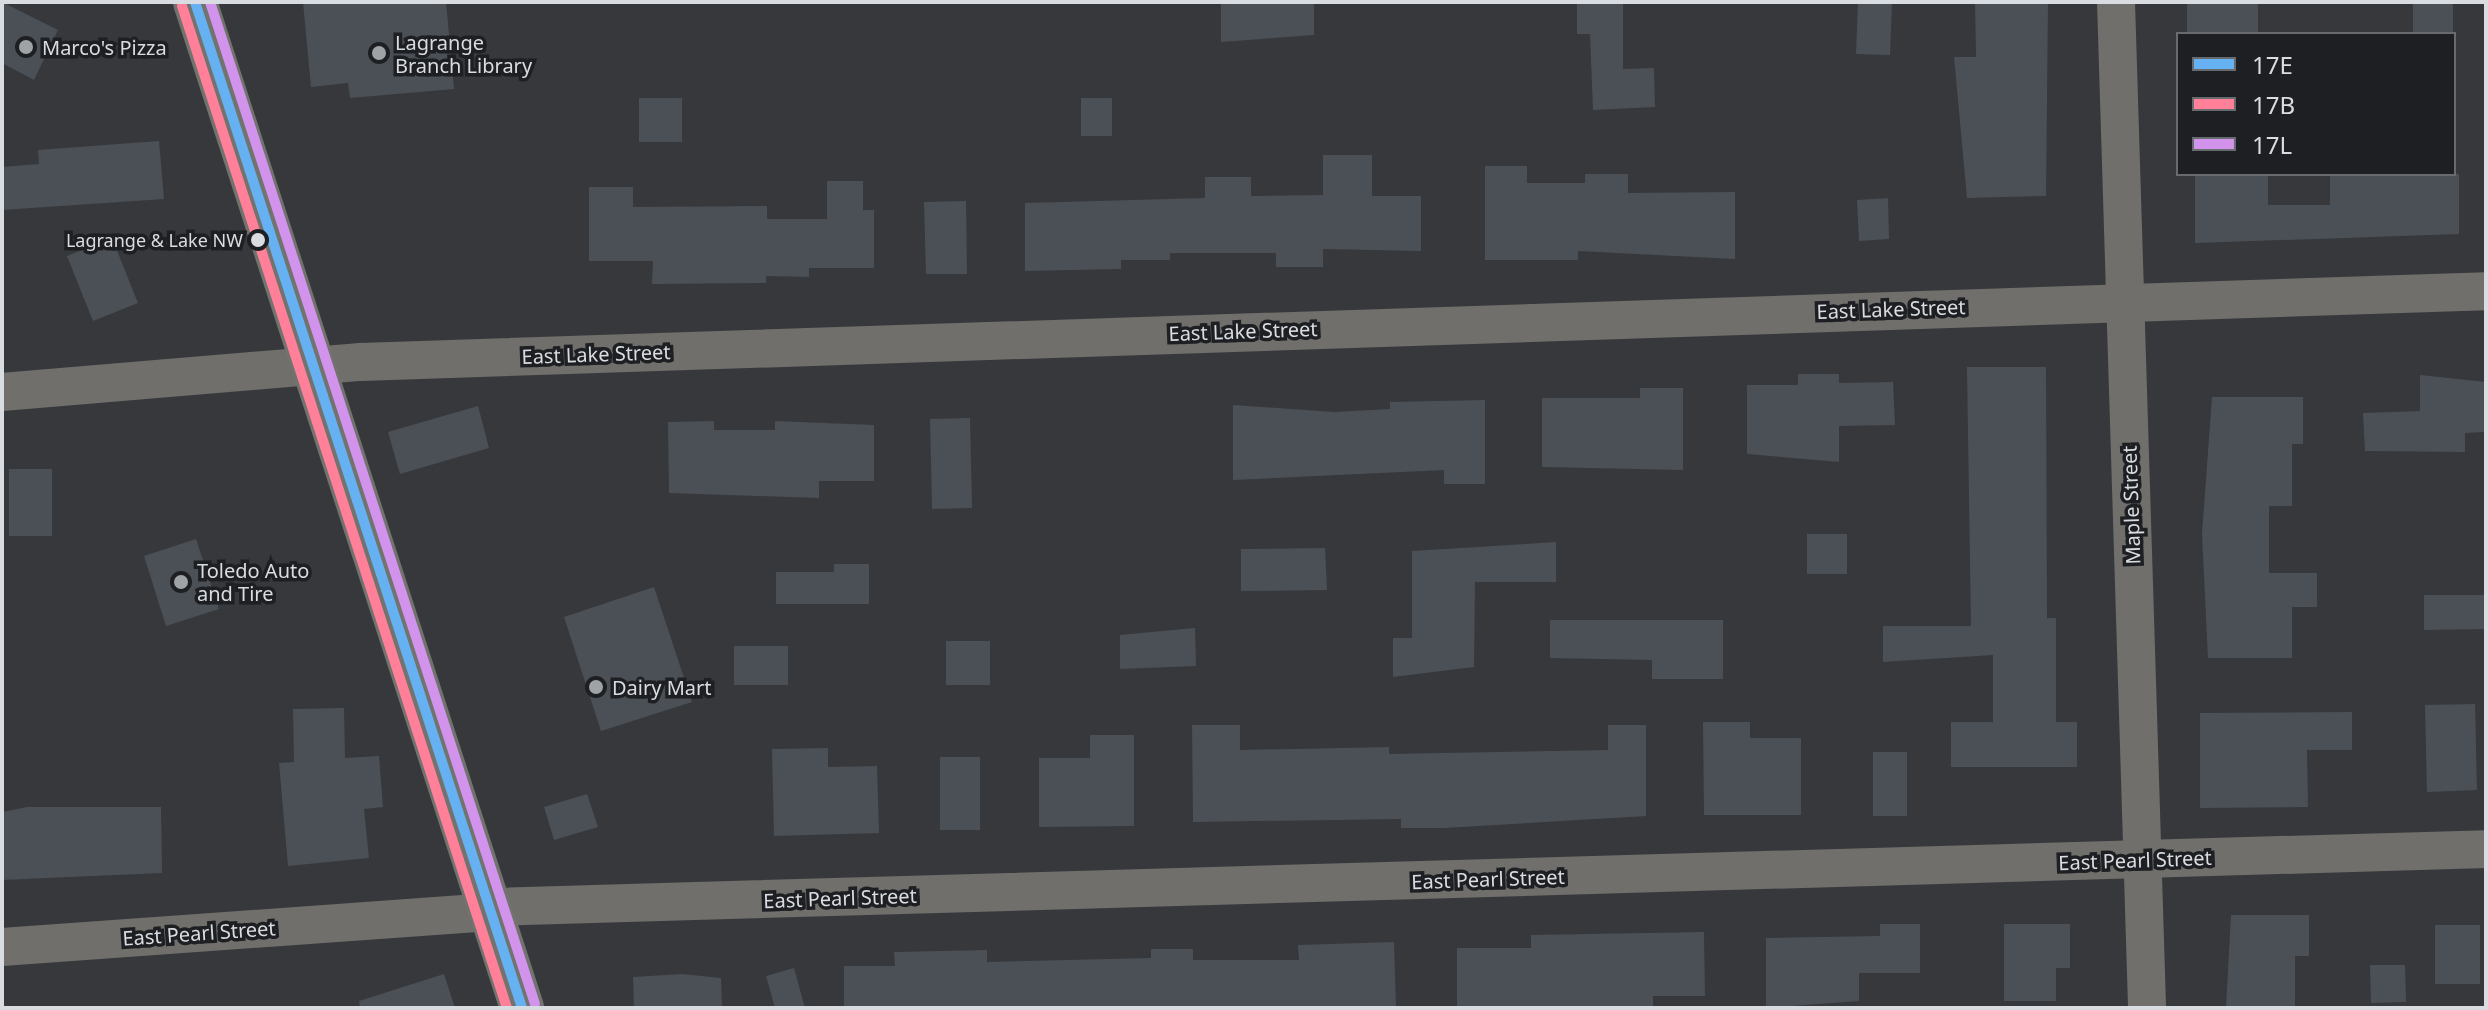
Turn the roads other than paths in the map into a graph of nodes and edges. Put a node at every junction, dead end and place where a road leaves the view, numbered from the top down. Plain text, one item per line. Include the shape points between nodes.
1 (195, 2) edge
2 (2116, 2) edge
3 (2486, 291) edge
4 (2125, 301) junction
5 (312, 365) junction
6 (2, 392) edge
7 (2486, 849) edge
8 (2142, 859) junction
9 (490, 909) junction
10 (2, 947) edge
11 (522, 1008) edge
12 (2147, 1008) edge

1 - 5 main road
2 - 4 street, Maple Street
3 - 4 street, East Lake Street
4 - 5 street, East Lake Street
4 - 8 street, Maple Street
5 - 6 street, East Lake Street
5 - 9 main road
7 - 8 street, East Pearl Street
8 - 9 street, East Pearl Street
8 - 12 street, Maple Street
9 - 10 street, East Pearl Street
9 - 11 main road

